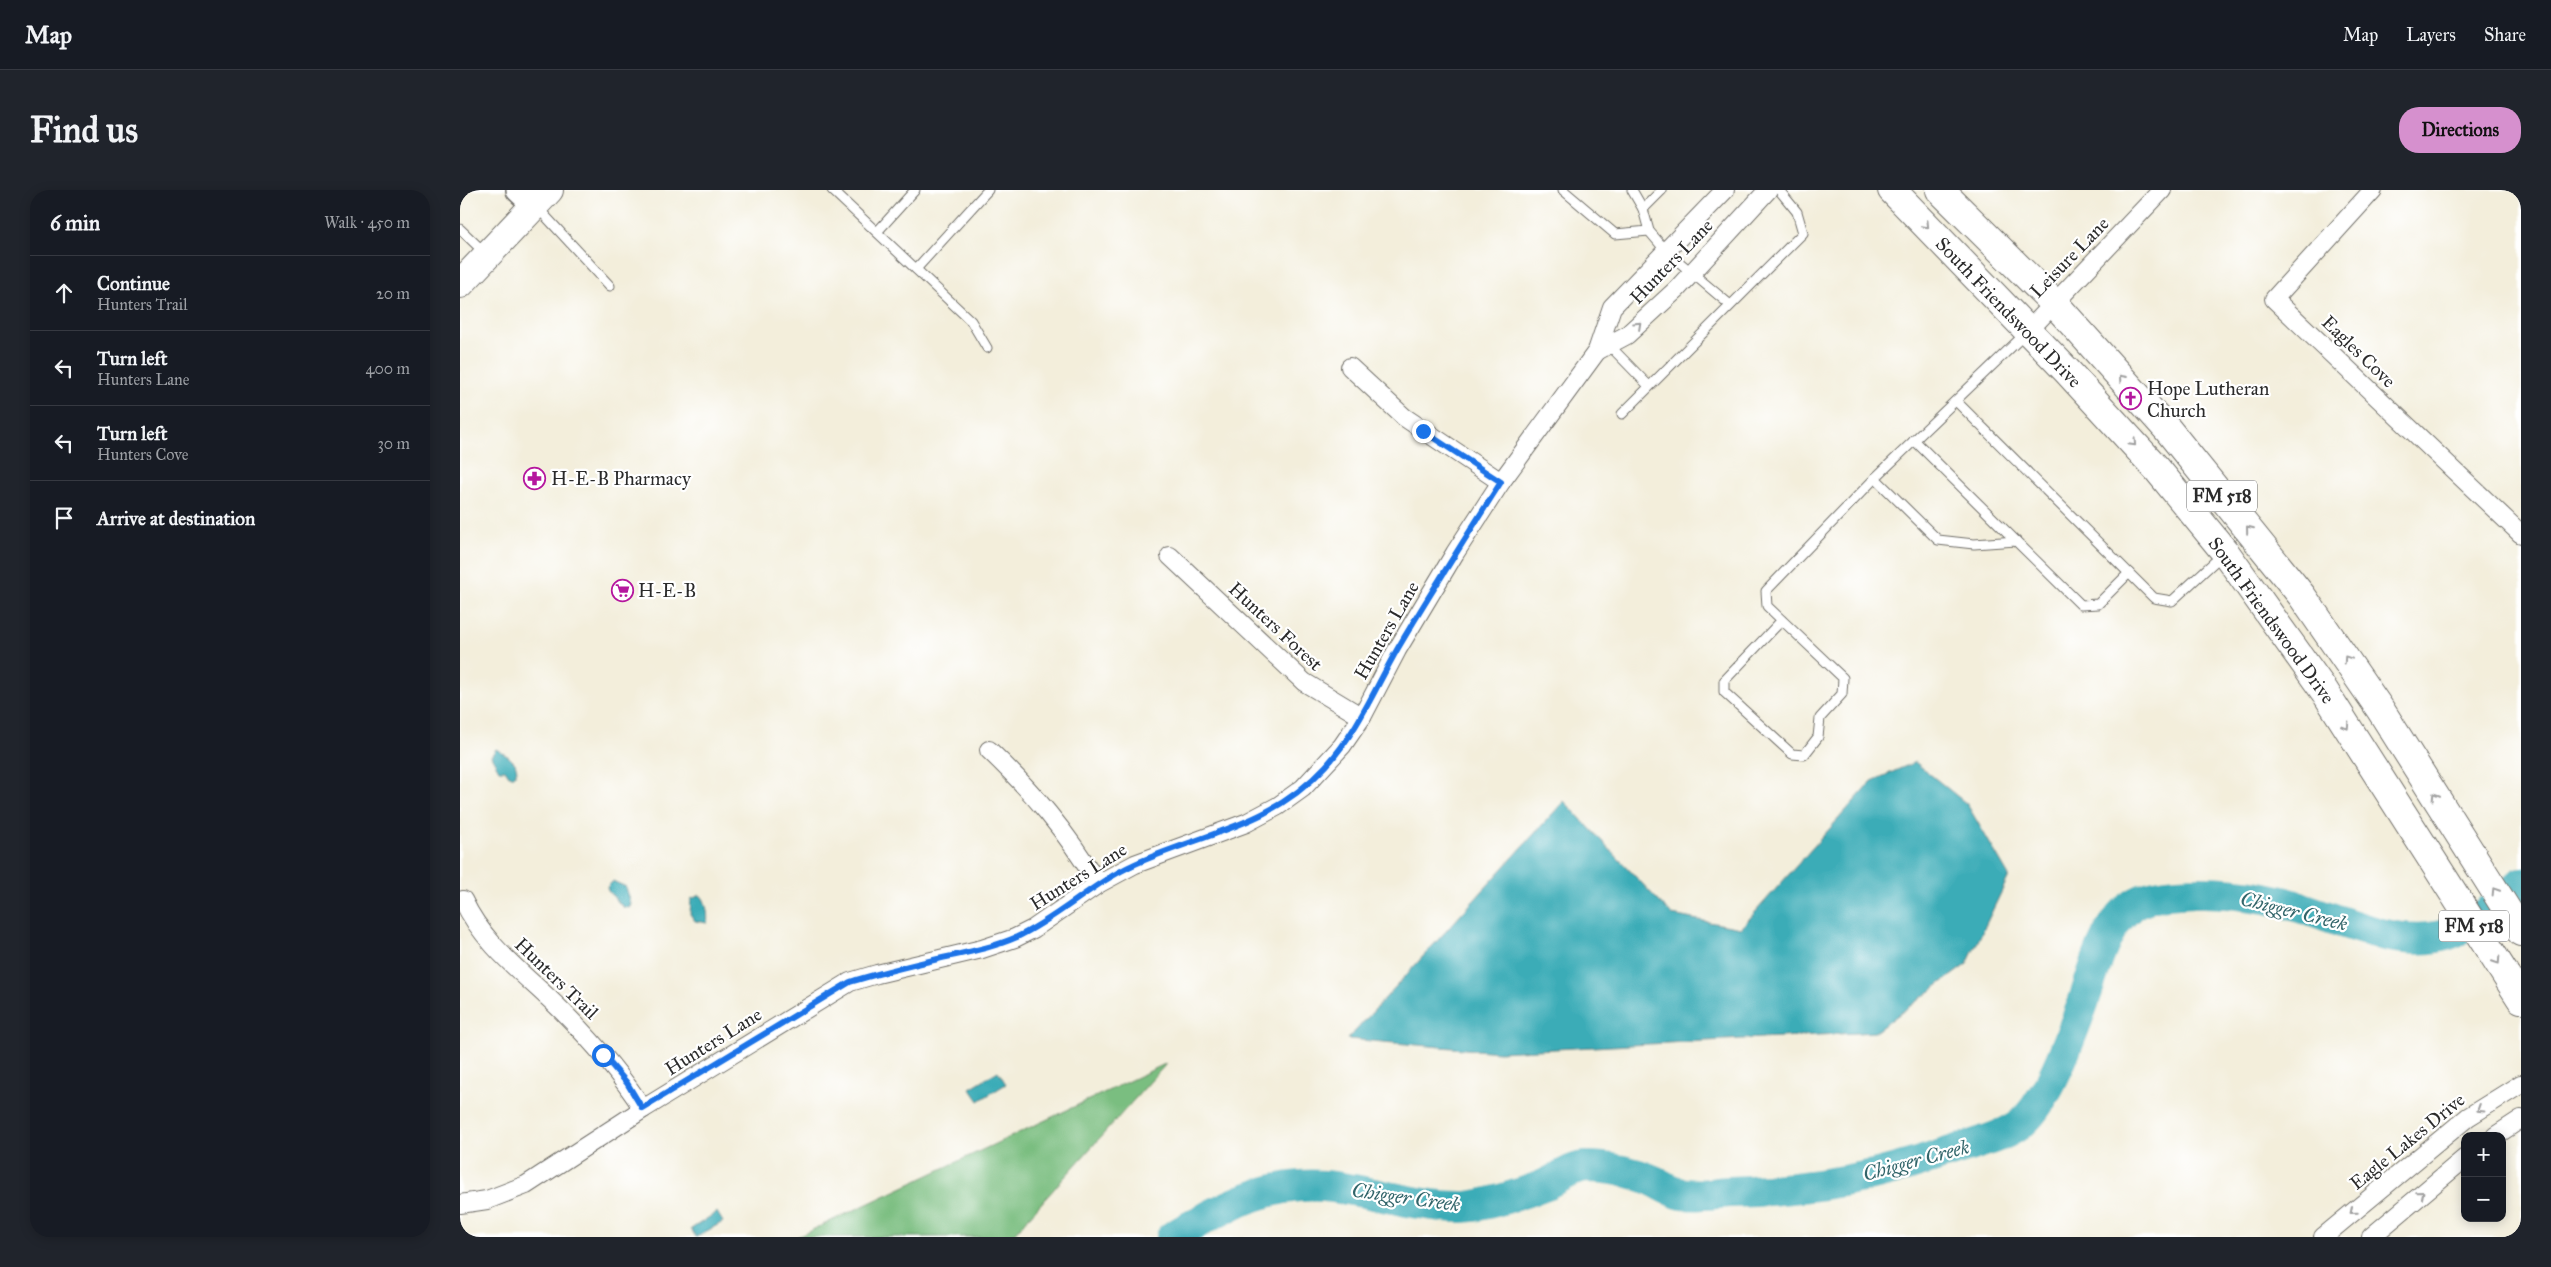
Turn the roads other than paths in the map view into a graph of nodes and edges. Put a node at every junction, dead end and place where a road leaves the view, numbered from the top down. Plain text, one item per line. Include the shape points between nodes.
1 (832, 190) edge
2 (915, 190) edge
3 (988, 190) edge
4 (1564, 190) edge
5 (1632, 190) edge
6 (1662, 190) edge
7 (1725, 190) edge
8 (1768, 190) edge
9 (1779, 190) edge
10 (1892, 190) edge
11 (1940, 190) edge
12 (2162, 190) edge
13 (2373, 190) edge
14 (534, 195) edge
15 (1643, 209) junction
16 (460, 229) edge
17 (1650, 231) junction
18 (877, 232) junction
19 (1666, 250) junction
20 (487, 256) junction
21 (916, 269) junction
22 (1693, 272) junction
23 (460, 284) edge
24 (610, 286) dead end
25 (2054, 303) junction
26 (1729, 304) junction
27 (2028, 331) junction
28 (987, 348) dead end
29 (1603, 348) junction
30 (1350, 367) dead end
31 (1648, 385) junction
32 (1956, 401) junction
33 (1622, 414) dead end
34 (1914, 440) junction
35 (1875, 478) junction
36 (1501, 482) junction
37 (2521, 534) edge
38 (2016, 541) junction
39 (2225, 552) junction
40 (1170, 556) dead end
41 (2129, 573) junction
42 (1782, 620) junction
43 (1362, 717) junction
44 (989, 750) dead end
45 (1098, 884) junction
46 (464, 900) dead end
47 (2521, 932) edge
48 (2518, 995) edge
49 (2521, 1084) edge
50 (642, 1108) junction
51 (2521, 1120) edge
52 (2502, 1132) edge
53 (2461, 1161) edge
54 (460, 1204) edge
55 (2323, 1237) edge
56 (2371, 1237) edge

1 - 18 lane
2 - 18 lane
3 - 21 lane
4 - 17 lane via 1615,234
5 - 15 lane
6 - 15 lane
7 - 19 street, Hunters Lane
8 - 22 street, Hunters Lane
9 - 26 lane via 1798,212 1803,233
10 -> 27 main road, South Friendswood Drive / FM 518
11 - 25 main road, South Friendswood Drive / FM 518
12 - 25 street, Leisure Lane
13 - 37 street, Eagles Cove via 2274,299
14 - 20 main road
14 - 24 lane
15 - 17 lane
16 - 20 lane
17 - 19 lane
18 - 21 lane
19 - 22 lane
19 - 29 street, Hunters Lane via 1612,307
20 - 23 main road
21 - 28 lane via 971,321
22 - 26 lane
29 -> 22 street, Hunters Lane via 1627,335
25 - 27 street, Leisure Lane
47 -> 25 main road, South Friendswood Drive / FM 518 via 2375,701 2302,596 2168,430
26 - 31 lane
27 - 32 lane
27 -> 39 main road, South Friendswood Drive / FM 518 via 2157,469
29 - 31 lane
29 - 36 street, Hunters Lane
30 - 36 street via 1404,417
31 - 33 lane
32 - 34 lane
32 - 41 lane
34 - 35 lane
34 - 38 lane
35 - 38 lane via 1938,540 1974,544
35 - 42 lane via 1766,591 1767,606
36 - 43 street, Hunters Lane via 1397,650
38 - 41 lane via 2082,605 2098,604
39 - 41 lane via 2172,601 2154,598
39 -> 48 main road, South Friendswood Drive / FM 518 via 2325,692
40 - 43 street, Hunters Forest via 1304,682
42 - 42 lane via 1843,678 1842,694 1820,718 1818,737 1804,755 1792,754 1724,692 1724,681
43 - 45 street, Hunters Lane via 1326,766 1278,806 1246,823 1135,864
44 - 45 street via 1047,809
45 - 50 street, Hunters Lane via 1015,938 850,982
46 - 50 street, Hunters Trail via 473,922 488,941 603,1055 627,1083
49 -> 55 street, Eagle Lakes Drive via 2468,1117
50 - 54 street, Hunters Lane via 526,1185 487,1200
51 - 52 street
56 -> 53 street

